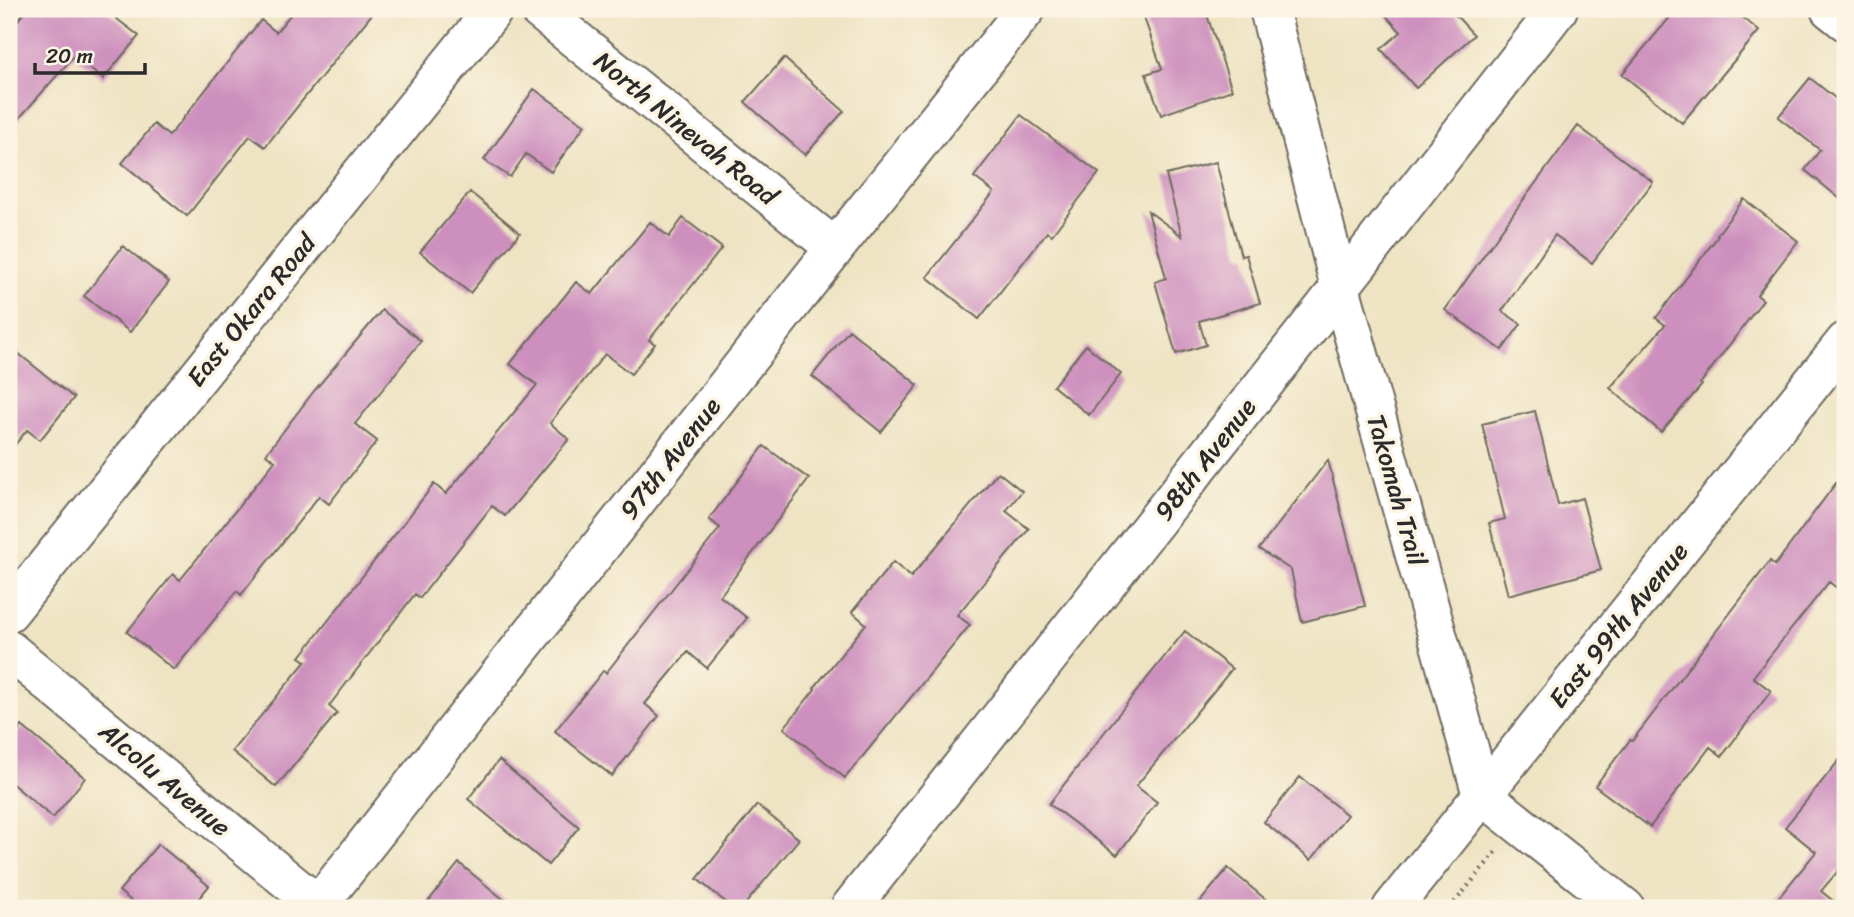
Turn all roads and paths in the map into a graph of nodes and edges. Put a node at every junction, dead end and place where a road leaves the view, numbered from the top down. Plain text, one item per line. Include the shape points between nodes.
1 (494, 9) edge
2 (538, 9) edge
3 (1026, 9) edge
4 (1269, 9) edge
5 (1558, 9) edge
6 (1830, 9) edge
7 (1845, 21) edge
8 (835, 248) junction
9 (1340, 287) junction
10 (1845, 342) edge
11 (9, 612) edge
12 (9, 650) edge
13 (1482, 795) junction
14 (1501, 846) dead end
15 (318, 907) edge
16 (850, 908) edge
17 (1392, 908) edge
18 (1450, 908) edge
19 (1625, 908) edge

1 - 11 street, East Okara Road
2 - 8 street, North Ninevah Road
3 - 8 street, 97th Avenue
4 - 9 street, Takomah Trail
5 - 9 street, 98th Avenue
6 - 7 street
8 - 15 street, 97th Avenue
9 - 13 street, Takomah Trail
9 - 16 street, 98th Avenue
10 - 13 street, East 99th Avenue
12 - 15 street, Alcolu Avenue
13 - 17 street, East 99th Avenue
13 - 19 street
14 - 18 path

